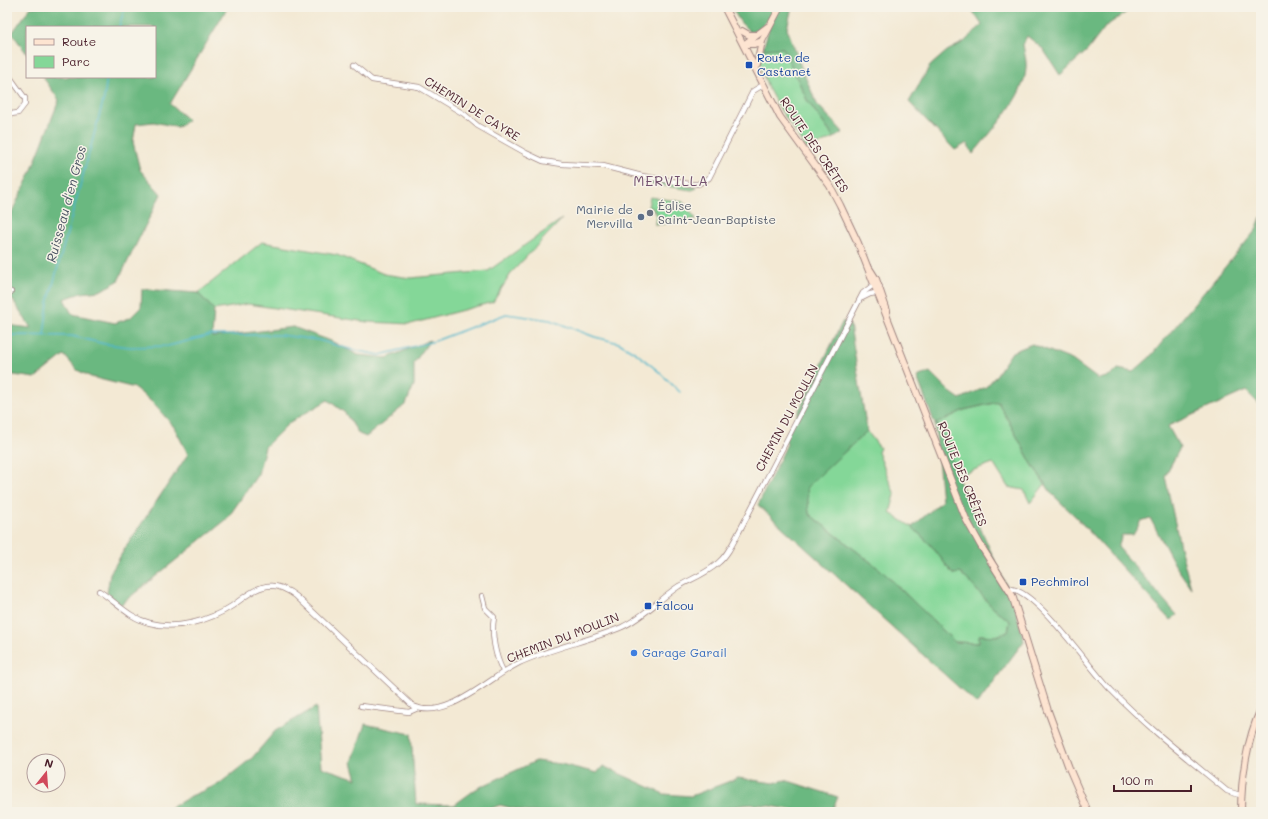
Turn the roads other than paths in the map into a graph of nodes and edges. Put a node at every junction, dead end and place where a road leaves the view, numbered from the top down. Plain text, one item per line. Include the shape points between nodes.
1 (724, 7) edge
2 (728, 7) edge
3 (780, 7) edge
4 (771, 24) junction
5 (742, 31) junction
6 (758, 35) junction
7 (762, 41) junction
8 (747, 43) junction
9 (354, 65) dead end
10 (757, 65) junction
11 (7, 73) edge
12 (763, 85) junction
13 (9, 112) edge
14 (876, 289) junction
15 (862, 298) junction
16 (1009, 588) junction
17 (99, 591) dead end
18 (482, 596) dead end
19 (503, 671) junction
20 (361, 706) dead end
21 (418, 708) junction
22 (1261, 709) edge
23 (1240, 795) junction
24 (1088, 812) edge
25 (1241, 812) edge

1 - 8 street, ROUTE DES CRÊTES
2 - 5 street, ROUTE DES CRÊTES
3 - 4 street
4 - 6 street
4 - 7 street
5 - 6 street via 749,35
5 - 8 street, ROUTE DES CRÊTES
6 - 8 street
7 - 8 street
7 - 10 street
8 - 10 street, ROUTE DES CRÊTES
8 - 12 street, ROUTE DES CRÊTES
9 - 12 street, CHEMIN DE CAYRE via 372,80 414,85 426,90 478,126 543,161 603,166 660,180 689,184 701,183 709,178 753,91
10 - 12 street, ROUTE DES CRÊTES
11 - 13 street via 25,98 25,104 18,114
12 - 14 street, ROUTE DES CRÊTES via 780,117 830,186
14 - 15 street
14 - 15 street, CHEMIN DU MOULIN via 868,288
14 - 16 street, ROUTE DES CRÊTES via 966,519
15 - 19 street, CHEMIN DU MOULIN via 740,530 719,563 678,587 643,615 623,626 528,659
16 - 23 street via 1027,597 1060,627 1110,690 1149,727 1227,791
16 - 24 street, ROUTE DES CRÊTES via 1048,711
17 - 21 street via 121,609 139,619 167,626 183,625 220,613 263,586 284,588 296,596 403,698
18 - 19 street via 485,608 494,617 491,629
19 - 21 street, CHEMIN DU MOULIN via 454,703 438,708
20 - 21 street, CHEMIN DU MOULIN via 409,712
22 - 23 street via 1249,749
23 - 25 street

